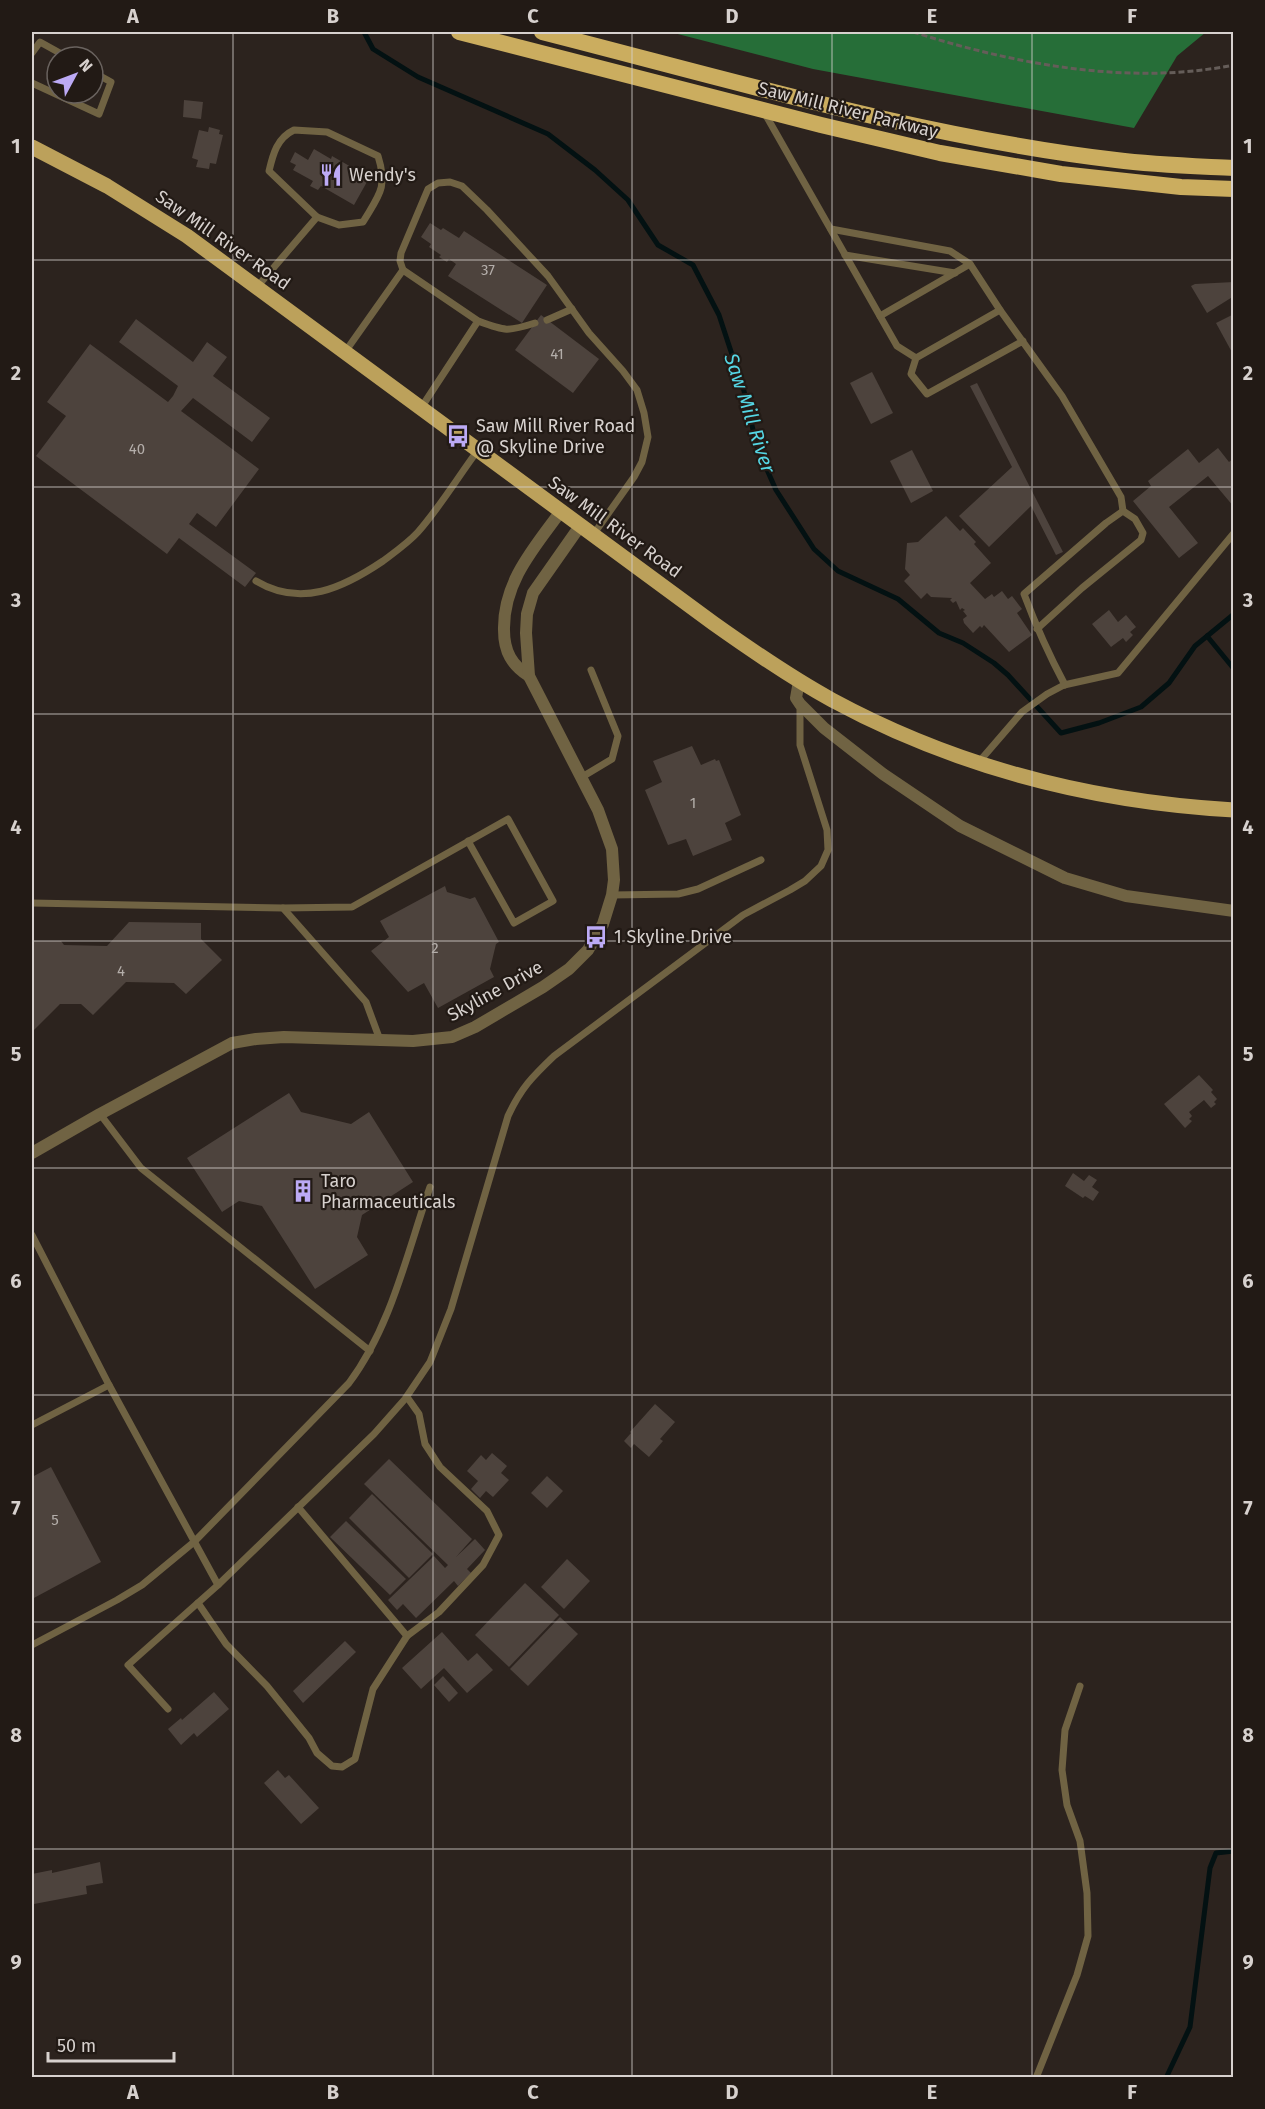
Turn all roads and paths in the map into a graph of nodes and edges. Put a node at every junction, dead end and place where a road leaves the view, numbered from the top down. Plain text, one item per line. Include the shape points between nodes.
1 (459, 32) edge
2 (542, 32) edge
3 (913, 32) edge
4 (45, 45) edge
5 (32, 53) edge
6 (1233, 65) edge
7 (105, 79) edge
8 (105, 98) edge
9 (80, 105) edge
10 (102, 105) edge
11 (763, 110) junction
12 (32, 147) edge
13 (1233, 168) edge
14 (1233, 189) edge
15 (317, 217) junction
16 (831, 229) junction
17 (845, 255) junction
18 (970, 264) junction
19 (404, 270) junction
20 (956, 273) junction
21 (257, 286) junction
22 (572, 309) junction
23 (1000, 310) junction
24 (880, 316) junction
25 (547, 320) dead end
26 (478, 321) junction
27 (535, 323) dead end
28 (1023, 341) junction
29 (345, 352) junction
30 (916, 358) junction
31 (421, 408) junction
32 (478, 450) junction
33 (561, 511) junction
34 (1123, 511) junction
35 (580, 526) junction
36 (1233, 533) edge
37 (593, 535) junction
38 (256, 580) dead end
39 (1037, 629) junction
40 (591, 670) dead end
41 (530, 676) junction
42 (799, 681) junction
43 (1065, 685) junction
44 (800, 705) junction
45 (978, 764) junction
46 (582, 777) junction
47 (1233, 810) edge
48 (468, 841) junction
49 (761, 860) dead end
50 (612, 895) junction
51 (32, 903) edge
52 (283, 908) junction
53 (1233, 911) edge
54 (380, 1040) junction
55 (100, 1114) junction
56 (32, 1153) edge
57 (429, 1187) dead end
58 (32, 1236) edge
59 (370, 1351) junction
60 (109, 1385) junction
61 (407, 1397) junction
62 (32, 1425) edge
63 (298, 1507) junction
64 (194, 1542) junction
65 (218, 1585) junction
66 (198, 1603) junction
67 (407, 1635) junction
68 (32, 1646) edge
69 (1080, 1686) dead end
70 (168, 1709) dead end
71 (1036, 2078) edge

1 - 11 highway, Saw Mill River Parkway
2 - 13 highway, Saw Mill River Parkway via 880,117 996,142 1117,160
3 - 6 path via 1049,66 1127,73
4 - 5 lane via 40,42
7 - 8 lane via 111,82
9 - 10 lane via 99,114
11 - 14 highway, Saw Mill River Parkway via 1000,165 1122,182
11 - 16 lane
12 - 21 main road, Saw Mill River Road via 135,203
15 - 15 lane via 339,225 363,222 383,187 383,171 378,156 356,144 327,132 294,130 283,135 269,171
15 - 21 lane
16 - 17 lane
16 - 18 lane via 950,251
17 - 20 lane
17 - 24 lane
18 - 20 lane
18 - 23 lane
19 - 22 lane via 401,253 428,189 450,182 462,186 487,210 548,276
19 - 26 lane
19 - 29 lane
20 - 24 lane
21 - 29 main road, Saw Mill River Road
22 - 25 lane
22 - 37 lane via 637,390 648,437 634,477
23 - 28 lane
23 - 30 lane
24 - 30 lane via 897,346
26 - 27 lane via 501,330
26 - 31 lane
28 - 30 lane via 927,394 911,375
28 - 34 lane via 1068,406 1122,497
29 - 31 main road, Saw Mill River Road
31 - 32 main road, Saw Mill River Road
32 - 33 main road, Saw Mill River Road
32 - 38 lane via 419,531 344,584 303,594 284,593
33 - 35 main road, Saw Mill River Road
33 - 41 street, Skyline Drive via 518,573 505,611 508,656
34 - 39 lane via 1024,594
34 - 39 lane via 1135,519 1143,533 1141,540
35 - 37 main road, Saw Mill River Road
35 - 41 street, Skyline Drive via 529,603 526,633
36 - 43 lane via 1118,673
37 - 42 main road, Saw Mill River Road
39 - 43 lane
40 - 46 lane via 618,736 612,759
41 - 46 street, Skyline Drive
42 - 44 street via 796,698
42 - 45 main road, Saw Mill River Road via 891,729
43 - 45 lane via 1022,712
44 - 53 street via 824,728 960,826 1065,878 1126,896
44 - 61 lane via 800,745 827,830 828,849 821,866 790,891 743,915 554,1056 528,1080 508,1116 452,1309 430,1362
45 - 47 main road, Saw Mill River Road via 1094,793
46 - 50 street, Skyline Drive via 612,849
48 - 48 lane via 508,819 553,901 514,923
48 - 52 lane via 352,907
49 - 50 lane via 678,894
50 - 54 street, Skyline Drive via 603,924 588,950 543,987 490,1020 452,1037
51 - 52 lane
52 - 54 lane via 366,1002
54 - 55 street, Skyline Drive via 284,1037 232,1043
55 - 56 street, Skyline Drive
55 - 59 lane via 141,1168
57 - 59 lane via 384,1324
58 - 60 lane
59 - 64 lane via 349,1383
60 - 62 lane
60 - 64 lane
61 - 63 lane
61 - 67 lane via 419,1414 424,1444 440,1467 487,1511 499,1535 483,1565 439,1612
63 - 65 lane
63 - 67 lane
64 - 65 lane
64 - 68 lane via 142,1585
65 - 66 lane
66 - 67 lane via 226,1644 267,1686 317,1753 332,1766 342,1767 355,1759 373,1689
66 - 70 lane via 128,1665
69 - 71 lane via 1065,1730 1062,1770 1067,1805 1080,1841 1088,1936 1077,1975

